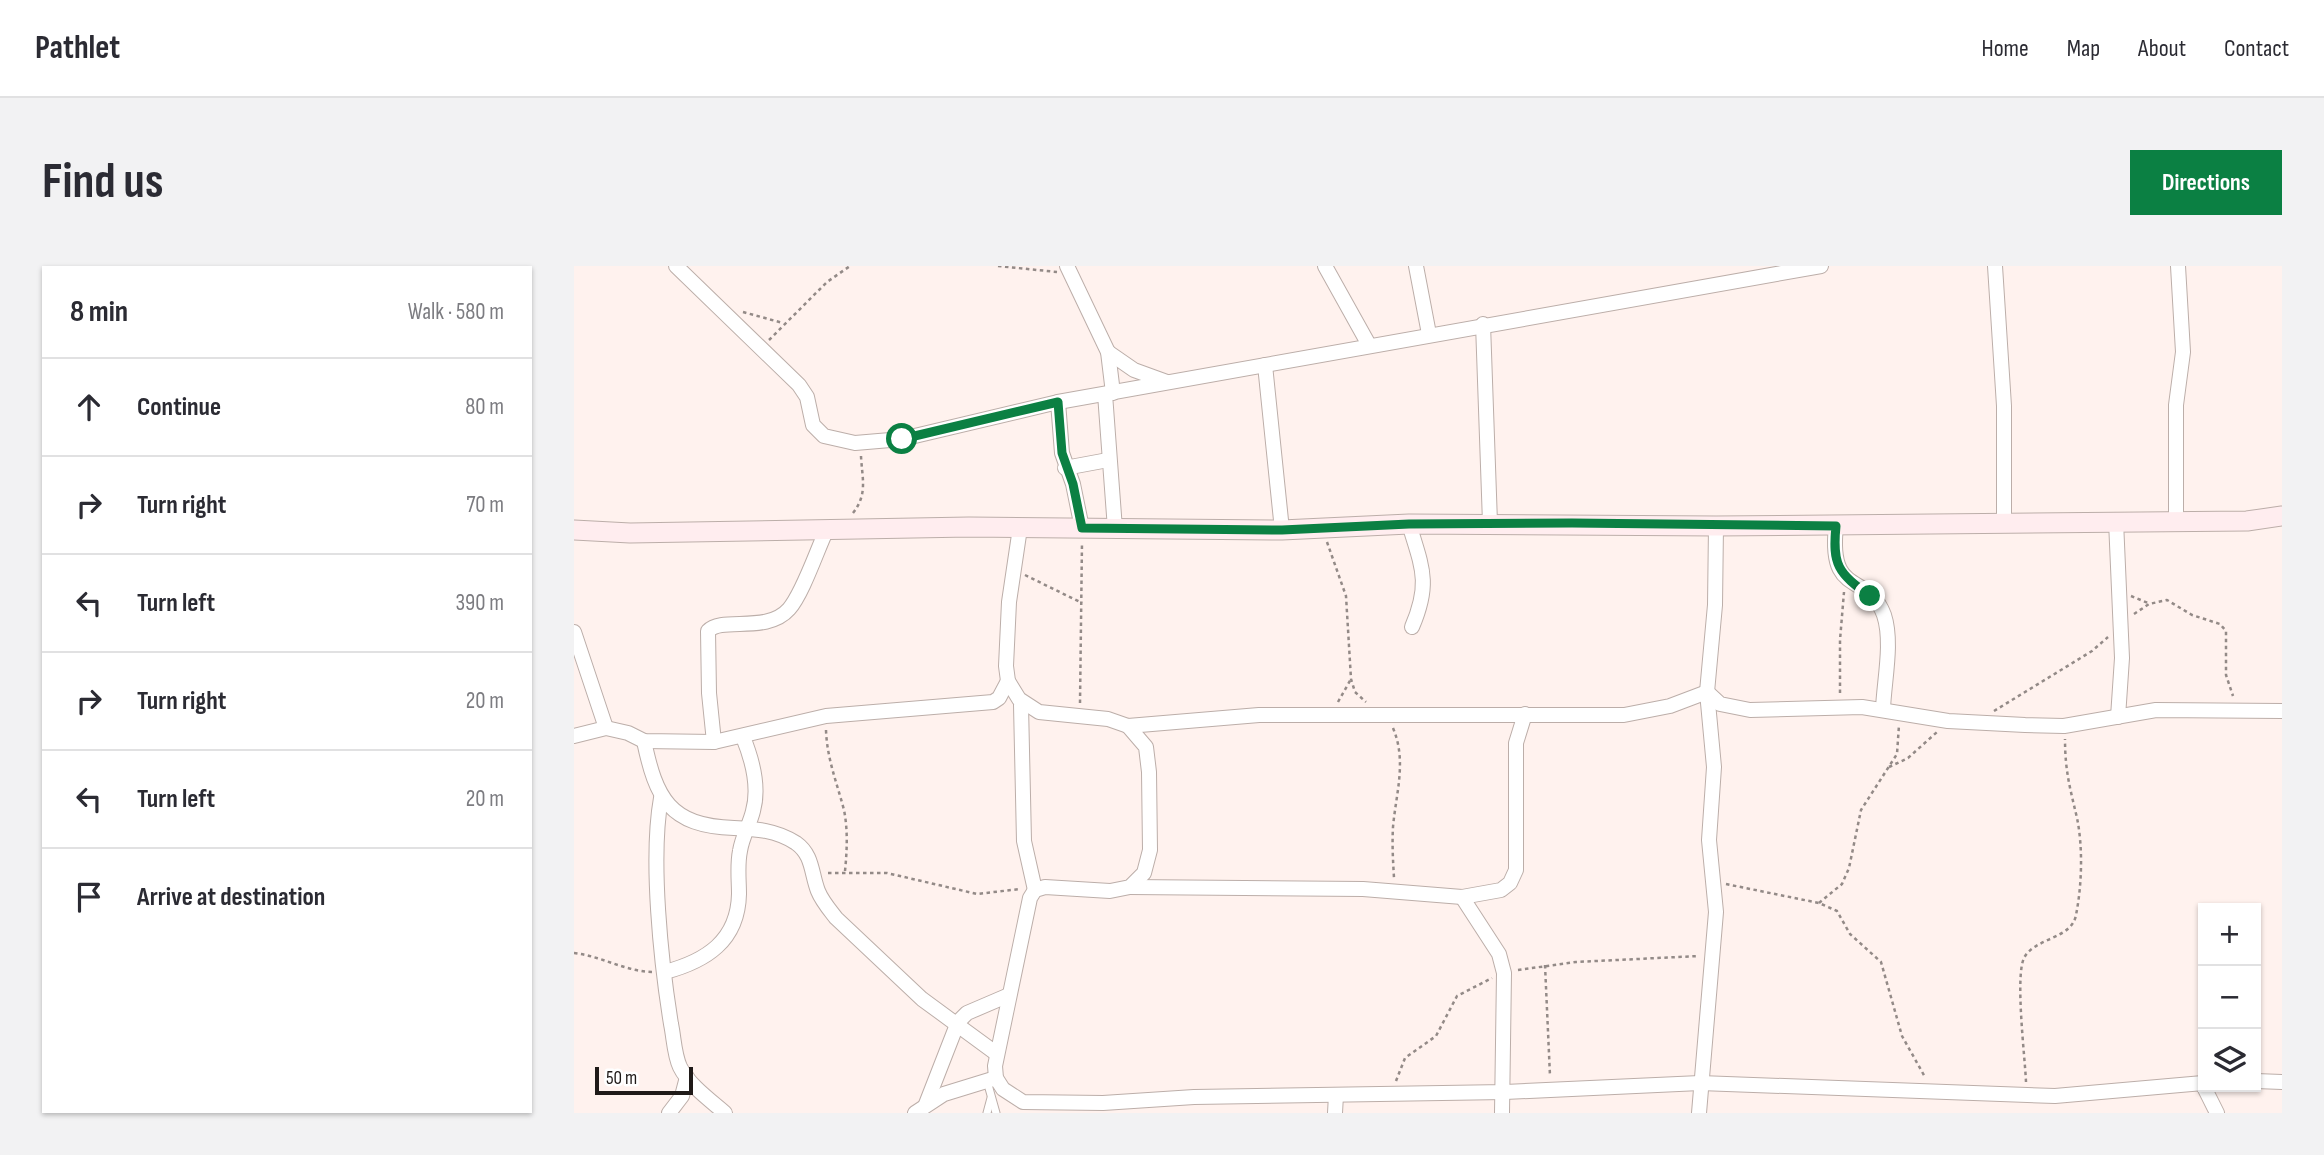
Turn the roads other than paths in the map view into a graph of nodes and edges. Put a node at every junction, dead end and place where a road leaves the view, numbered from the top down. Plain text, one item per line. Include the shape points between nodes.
1 (676, 266) edge
2 (1325, 266) edge
3 (1416, 266) edge
4 (1821, 266) edge
5 (1996, 266) edge
6 (2178, 266) edge
7 (1072, 271) edge
8 (1483, 324) junction
9 (1429, 334) junction
10 (1369, 345) junction
11 (1108, 352) junction
12 (1265, 365) junction
13 (1169, 382) junction
14 (1109, 393) junction
15 (1058, 402) junction
16 (1108, 460) junction
17 (1065, 468) junction
18 (2282, 516) edge
19 (2116, 521) junction
20 (2176, 521) junction
21 (2004, 522) junction
22 (1490, 523) junction
23 (1409, 524) junction
24 (1716, 526) junction
25 (1836, 526) junction
26 (1020, 528) junction
27 (1082, 528) junction
28 (1115, 528) junction
29 (834, 529) junction
30 (574, 530) edge
31 (1282, 530) junction
32 (1412, 627) dead end
33 (574, 632) edge
34 (1008, 681) junction
35 (1707, 692) junction
36 (993, 702) junction
37 (1023, 705) junction
38 (1883, 709) junction
39 (2282, 711) edge
40 (1525, 714) junction
41 (2118, 717) junction
42 (1166, 725) junction
43 (1128, 726) junction
44 (606, 728) junction
45 (574, 736) edge
46 (743, 737) junction
47 (644, 741) junction
48 (714, 742) junction
49 (1146, 747) junction
50 (661, 798) junction
51 (746, 828) junction
52 (1130, 887) junction
53 (1034, 888) junction
54 (1462, 897) junction
55 (665, 972) junction
56 (1009, 995) junction
57 (958, 1023) junction
58 (997, 1054) junction
59 (687, 1077) junction
60 (991, 1079) junction
61 (2261, 1082) edge
62 (2282, 1082) edge
63 (1700, 1083) junction
64 (2198, 1085) edge
65 (1505, 1092) junction
66 (2206, 1092) edge
67 (1336, 1095) junction
68 (991, 1097) junction
69 (1194, 1097) junction
70 (921, 1108) edge
71 (669, 1113) edge
72 (725, 1113) edge
73 (987, 1113) edge
74 (996, 1113) edge
75 (1192, 1113) edge
76 (1335, 1113) edge
77 (1502, 1113) edge
78 (1699, 1113) edge
79 (2217, 1113) edge

1 - 15 street via 799,385 807,397 813,425 837,441 924,435
2 - 10 street
3 - 9 street
4 - 8 street
5 - 21 street via 2004,407
6 - 20 street via 2183,352 2176,405
7 - 11 street
8 - 9 street
8 - 22 street
9 - 10 street
10 - 12 street
11 - 13 street via 1135,370
11 - 14 street
12 - 13 street
12 - 31 street
13 - 14 street
14 - 15 street
14 - 16 street
15 - 17 street
16 - 17 street
16 - 28 street
17 - 27 street
18 - 20 street
19 - 20 street
19 - 21 street
19 - 41 street via 2122,625
21 - 25 street
22 - 23 street
22 - 24 street
23 - 31 street
23 - 32 street via 1425,593
24 - 25 street
24 - 35 street
25 - 38 street via 1834,557 1845,577 1870,596 1884,616
26 - 27 street
26 - 29 street
26 - 34 street via 1007,629
27 - 28 street
28 - 31 street
29 - 30 street
29 - 48 street via 789,610 759,625 715,626 708,631
33 - 44 street
34 - 36 street
34 - 37 street
35 - 38 street via 1720,704 1750,709
35 - 40 street via 1625,715
35 - 63 street via 1714,767 1709,840 1716,912
36 - 37 street
36 - 46 street via 825,716
37 - 43 street via 1039,712
37 - 53 street via 1024,841
38 - 41 street via 1948,721 2064,726
39 - 41 street via 2155,710
40 - 42 street via 1234,716
40 - 54 street via 1516,743 1516,870 1501,890
42 - 43 street
42 - 49 street
43 - 49 street
44 - 45 street
44 - 47 street
46 - 48 street
46 - 51 street via 755,795
47 - 48 street
47 - 50 street
49 - 52 street via 1150,850 1144,873
50 - 51 street via 702,825
50 - 55 street via 656,837
51 - 55 street via 738,862 738,912 732,929 708,956
51 - 57 street via 765,830 799,845 808,856 824,903 836,918 922,999
52 - 53 street via 1110,891
52 - 54 street via 1395,891
53 - 56 street
54 - 65 street via 1499,954 1504,973
55 - 59 street via 676,1052
56 - 57 street via 967,1013
56 - 58 street
57 - 58 street
57 - 70 street
58 - 60 street
59 - 71 street via 682,1096
59 - 72 street
60 - 68 lane
60 - 69 street via 1023,1102
60 - 70 street via 944,1094
61 - 62 street
63 - 64 street via 2027,1095
63 - 65 street
63 - 78 street
65 - 67 street
65 - 77 street
66 - 79 street
67 - 69 street
67 - 76 street
68 - 73 lane
68 - 74 lane
69 - 75 street

